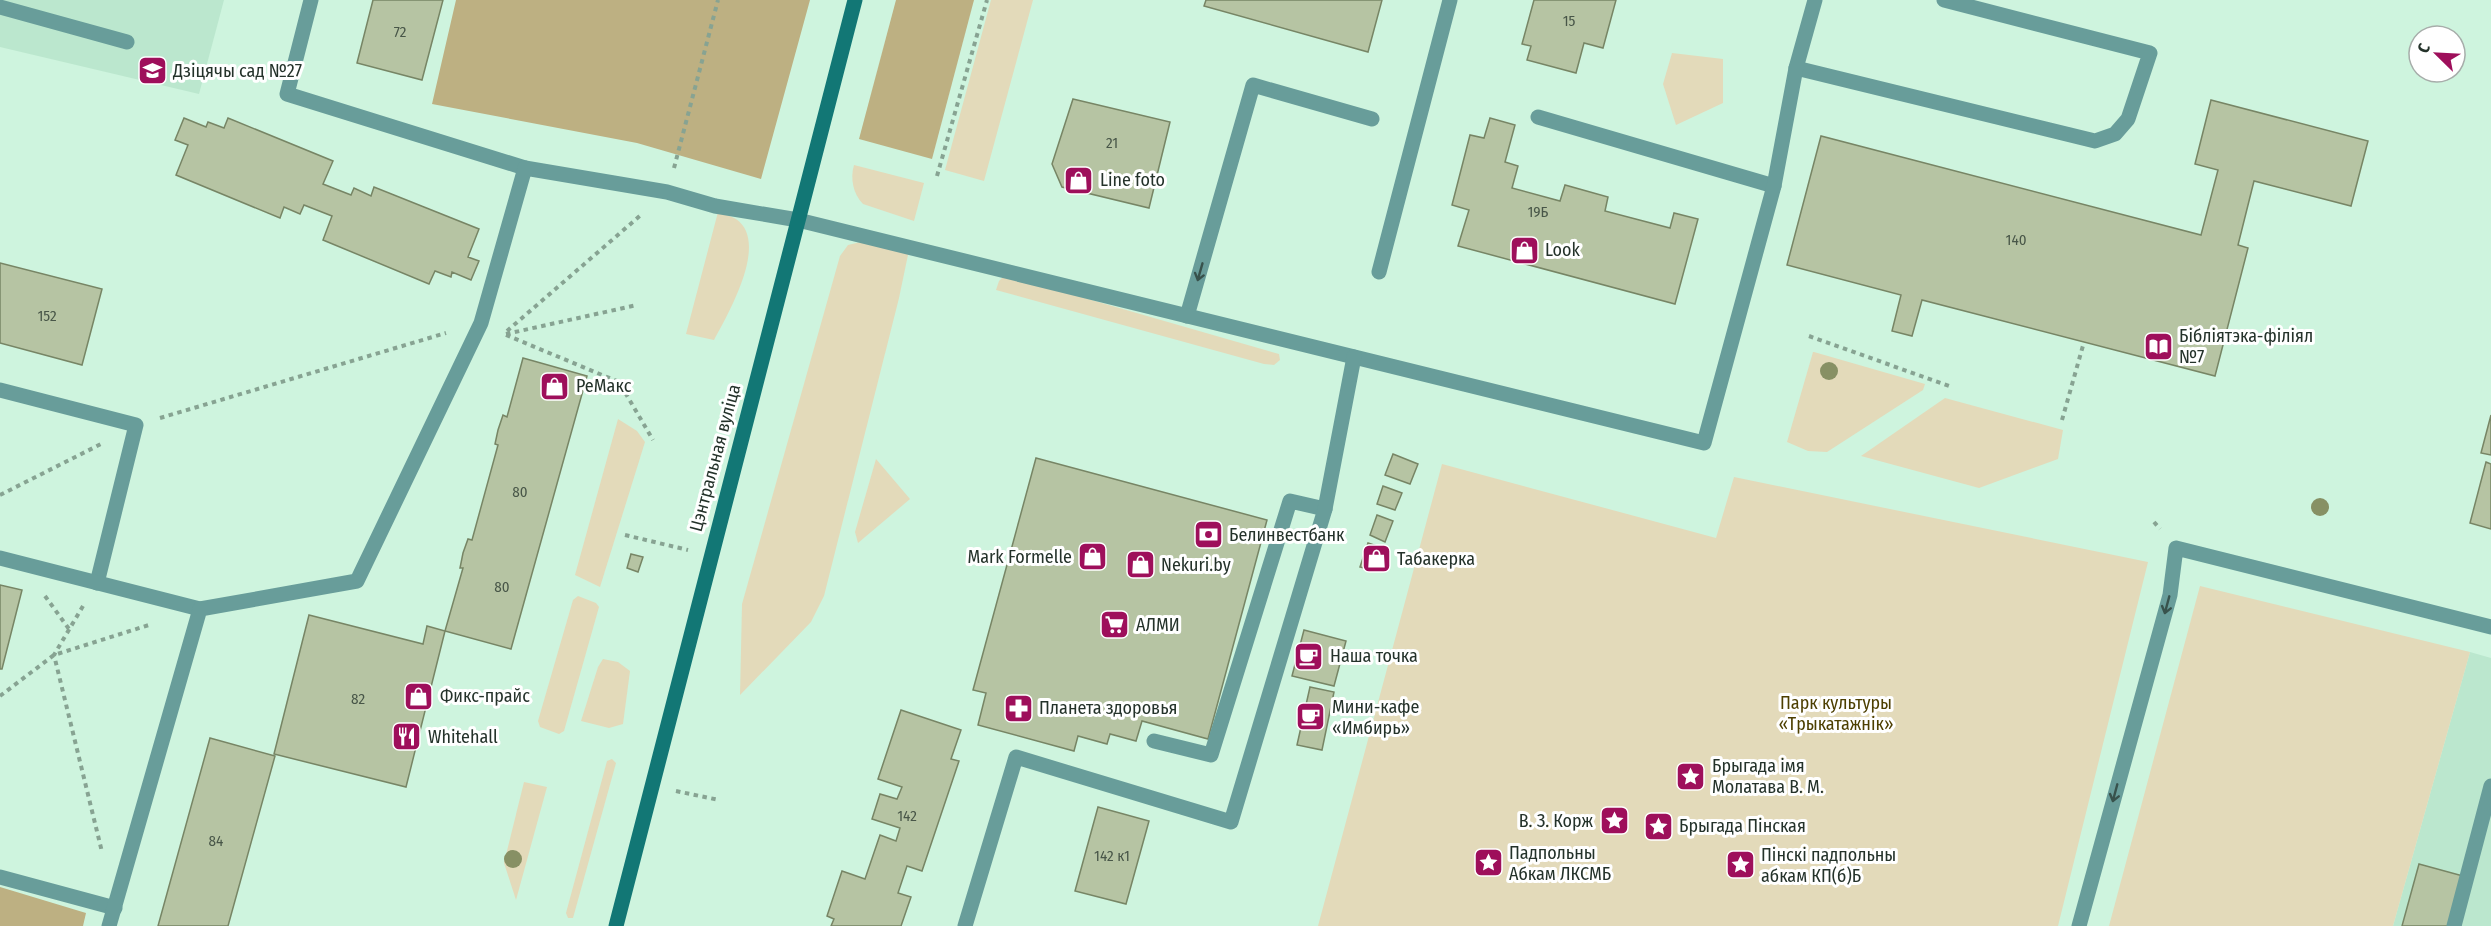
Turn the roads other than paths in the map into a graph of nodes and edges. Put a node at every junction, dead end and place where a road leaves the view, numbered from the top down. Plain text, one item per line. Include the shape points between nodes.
1 (311, 0) edge
2 (855, 0) edge
3 (1450, 0) edge
4 (1815, 0) edge
5 (1944, 0) edge
6 (0, 7) edge
7 (127, 42) dead end
8 (1796, 68) junction
9 (1538, 117) dead end
10 (1372, 119) dead end
11 (525, 168) junction
12 (1774, 186) junction
13 (798, 220) junction
14 (1379, 272) dead end
15 (1187, 316) junction
16 (1354, 357) junction
17 (0, 390) edge
18 (1325, 509) junction
19 (0, 558) edge
20 (97, 583) junction
21 (200, 609) junction
22 (2491, 627) edge
23 (1154, 741) dead end
24 (2491, 786) edge
25 (0, 878) edge
26 (115, 908) junction
27 (109, 926) edge
28 (616, 926) edge
29 (965, 926) edge
30 (2079, 926) edge
31 (2454, 926) edge

1 - 11 lane via 287,94
2 - 13 main road, Цэнтральная вуліца
3 - 14 lane
4 - 8 lane
5 - 8 lane via 2150,53 2128,118 2115,134 2095,141
6 - 7 lane
8 - 12 lane
9 - 12 lane
10 -> 15 lane via 1252,85
11 - 13 lane
11 - 21 lane via 481,323 357,581
12 - 16 lane via 1704,443
13 - 15 lane
13 - 28 main road, Цэнтральная вуліца
15 - 16 lane
16 - 18 lane
17 - 20 lane via 136,425
18 - 23 lane via 1290,501 1211,755
18 - 29 lane via 1232,822 1016,757
19 - 20 lane
20 - 21 lane
21 - 26 lane
22 -> 30 lane via 2176,548 2170,595
24 - 31 lane
25 - 26 lane
26 - 27 lane

